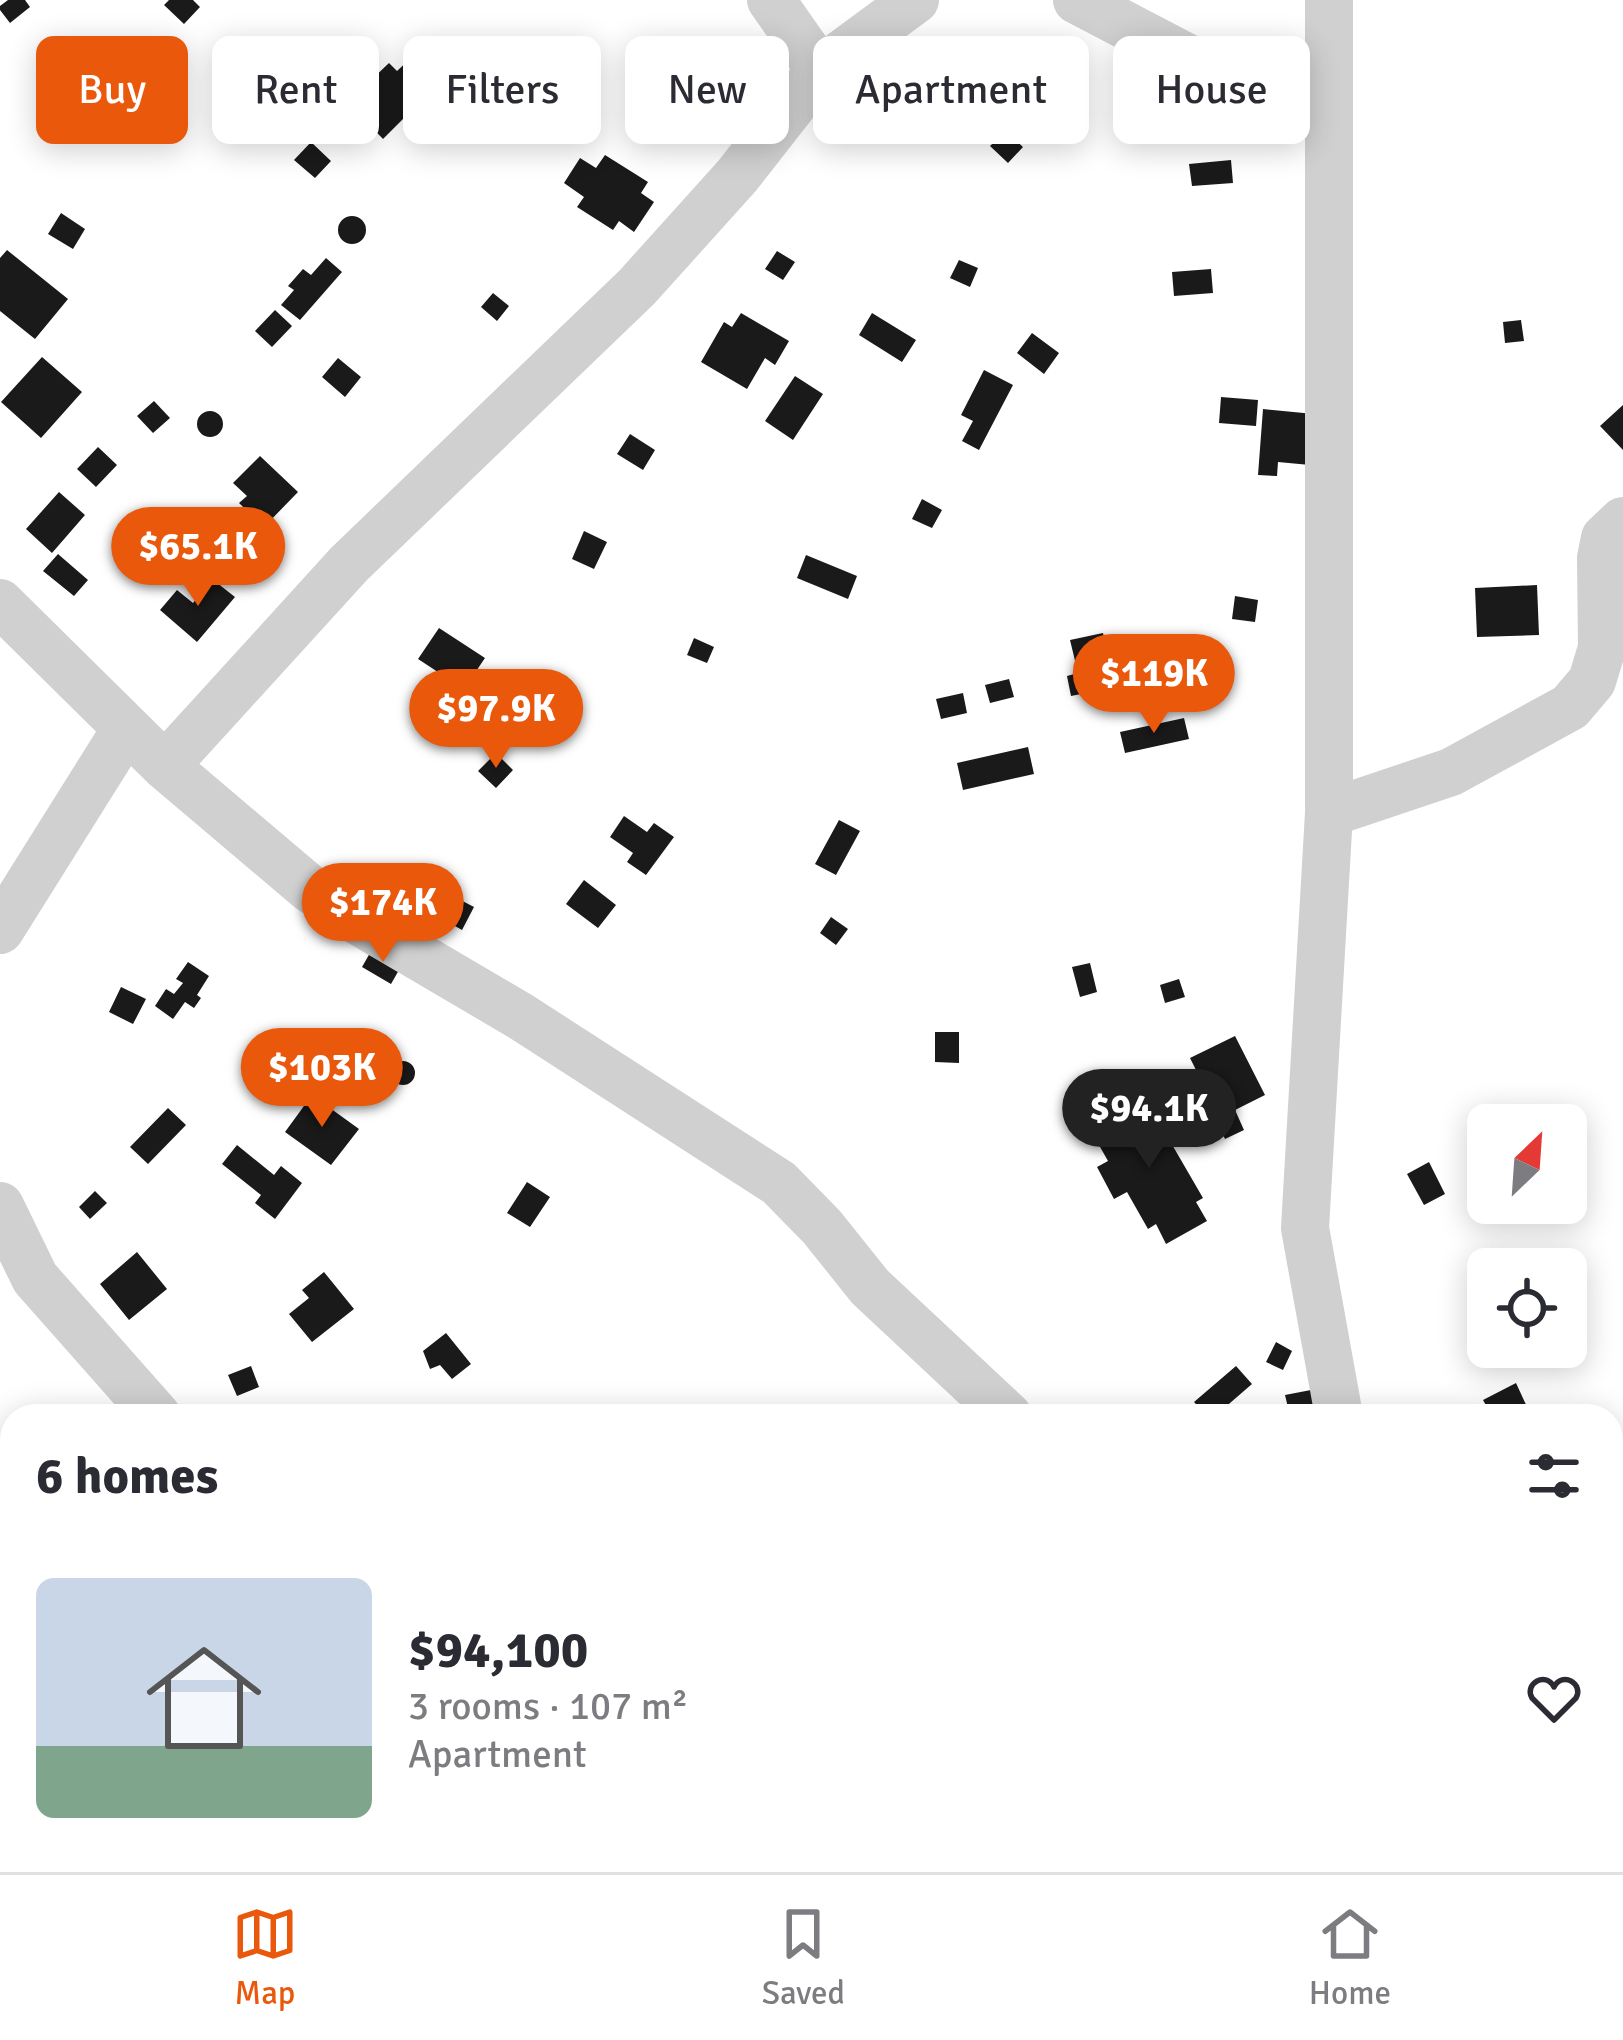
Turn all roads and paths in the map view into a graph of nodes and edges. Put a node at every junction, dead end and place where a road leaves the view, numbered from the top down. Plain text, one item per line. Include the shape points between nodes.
1 (771, 0) edge
2 (915, 0) edge
3 (1076, 0) edge
4 (1329, 0) edge
5 (866, 36) edge
6 (813, 60) edge
7 (813, 79) edge
8 (1328, 93) junction
9 (1623, 521) edge
10 (0, 603) edge
11 (126, 729) junction
12 (165, 766) junction
13 (1329, 813) junction
14 (0, 930) edge
15 (0, 1206) edge
16 (146, 1404) edge
17 (995, 1404) edge
18 (1337, 1404) edge

1 - 6 street
2 - 5 street
3 - 8 street via 1207,68
4 - 8 street
7 - 12 street via 637,286 349,564
8 - 13 street
9 - 13 street via 1605,538 1600,558 1602,648 1592,681 1570,707 1451,772
10 - 11 street
11 - 12 street
11 - 14 street
12 - 17 street via 309,888 779,1183 870,1287
13 - 18 street via 1305,1228
15 - 16 street via 35,1278

